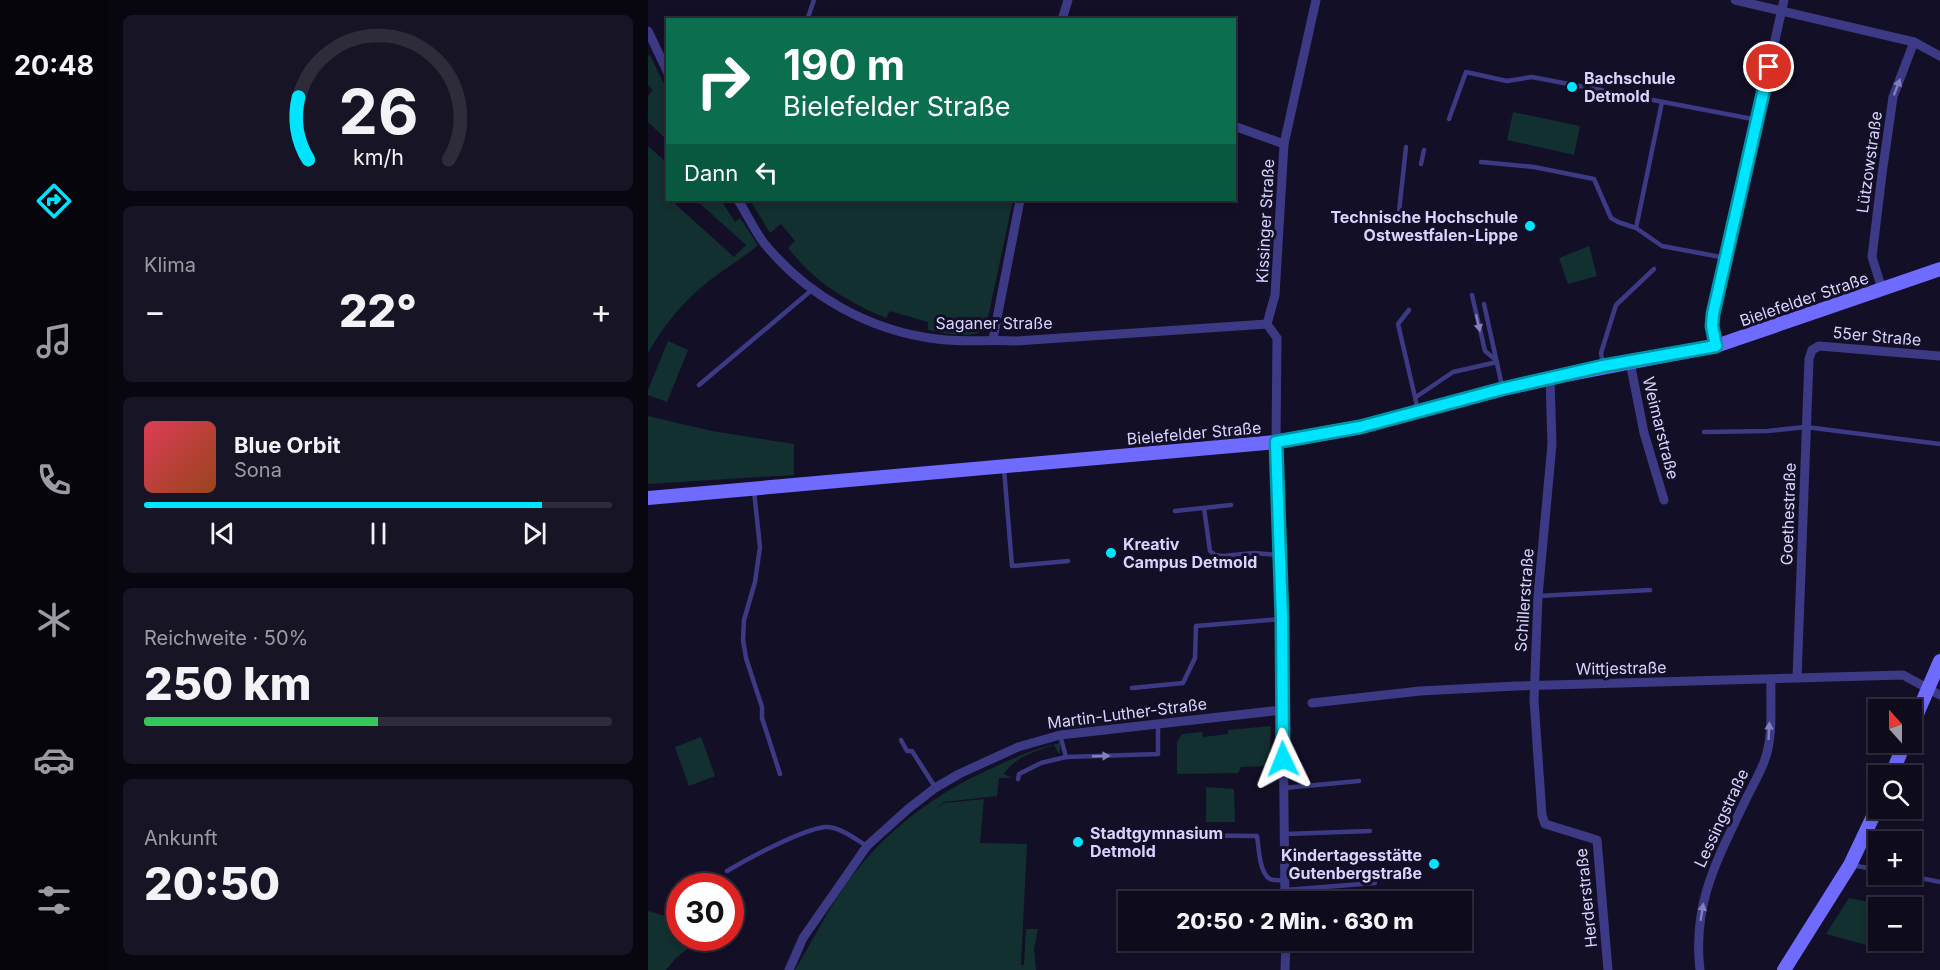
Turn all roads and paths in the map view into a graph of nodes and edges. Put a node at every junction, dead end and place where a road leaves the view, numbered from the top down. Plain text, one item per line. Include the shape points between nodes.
1 (814, 0) edge
2 (1068, 0) edge
3 (1316, 0) edge
4 (1735, 0) edge
5 (1784, 0) edge
6 (1781, 11) junction
7 (808, 18) edge
8 (1063, 18) edge
9 (648, 31) edge
10 (1914, 42) junction
11 (1940, 56) edge
12 (666, 69) edge
13 (1662, 102) junction
14 (1449, 119) dead end
15 (1758, 120) junction
16 (1236, 127) edge
17 (1284, 144) junction
18 (1407, 147) dead end
19 (1424, 150) dead end
20 (1481, 162) dead end
21 (1421, 164) dead end
22 (739, 201) edge
23 (1020, 201) edge
24 (1398, 221) dead end
25 (1636, 228) junction
26 (1726, 258) junction
27 (1654, 269) dead end
28 (1940, 269) edge
29 (813, 289) junction
30 (1882, 289) junction
31 (1472, 295) dead end
32 (1484, 304) dead end
33 (1408, 310) dead end
34 (1267, 324) junction
35 (993, 339) junction
36 (1716, 346) junction
37 (1812, 350) joint
38 (1940, 356) edge
39 (1496, 361) junction
40 (1630, 362) junction
41 (1603, 366) junction
42 (1550, 378) junction
43 (699, 385) dead end
44 (1502, 389) junction
45 (1417, 404) junction
46 (1806, 428) junction
47 (1704, 432) dead end
48 (1276, 442) junction
49 (1940, 444) edge
50 (1004, 466) junction
51 (754, 489) junction
52 (648, 498) edge
53 (1664, 500) dead end
54 (1231, 505) dead end
55 (1204, 508) junction
56 (1175, 511) dead end
57 (1280, 555) junction
58 (1068, 561) dead end
59 (1650, 590) dead end
60 (1538, 596) junction
61 (1282, 619) junction
62 (1940, 661) edge
63 (1797, 678) junction
64 (1771, 680) junction
65 (1534, 685) junction
66 (1132, 688) dead end
67 (1934, 692) edge
68 (1312, 703) dead end
69 (1282, 710) junction
70 (1922, 711) edge
71 (1158, 723) junction
72 (1060, 735) junction
73 (901, 740) dead end
74 (1066, 758) junction
75 (780, 774) dead end
76 (1018, 779) dead end
77 (1359, 781) dead end
78 (935, 788) junction
79 (1284, 788) junction
80 (1872, 819) edge
81 (1545, 824) joint
82 (1370, 831) dead end
83 (1285, 834) junction
84 (1162, 835) dead end
85 (867, 846) junction
86 (1850, 865) junction
87 (1868, 868) edge
88 (727, 871) dead end
89 (1922, 878) edge
90 (1285, 880) junction
91 (1940, 882) edge
92 (1375, 884) dead end
93 (1285, 890) joint
94 (1286, 951) edge
95 (789, 970) edge
96 (1285, 970) edge
97 (1608, 970) edge
98 (1700, 970) edge
99 (1784, 970) edge

1 - 7 lane
2 - 8 street
3 - 17 street, Kissinger Straße
4 - 6 street
5 - 6 street
6 - 10 street
6 - 15 street
9 - 12 street
10 - 11 street
30 -> 10 street, Lützowstraße via 1872,257 1882,174 1893,97
13 - 14 lane via 1532,77 1507,81 1466,72
13 - 15 lane
13 - 25 lane
15 - 26 street
16 - 17 street
17 - 34 street, Kissinger Straße via 1275,295
18 - 24 lane
19 - 21 lane
20 - 25 lane via 1594,179 1611,218
22 - 29 street, Saganer Straße via 764,243
23 - 35 street
25 - 26 lane via 1662,246
26 - 36 street via 1713,314
27 - 41 lane via 1617,305 1600,353
28 - 30 main road, Bielefelder Straße
29 - 35 street, Saganer Straße via 862,319 891,331 939,340
29 - 43 lane
30 - 36 main road, Bielefelder Straße
31 -> 39 lane via 1485,351
32 - 39 lane
33 - 45 lane via 1398,324
34 - 35 street, Saganer Straße via 1038,340
34 - 48 street via 1277,338
36 - 40 main road, Bielefelder Straße
37 - 38 street, 55er Straße via 1820,346
37 - 46 street, Goethestraße
39 - 44 lane
39 - 45 lane via 1454,372
40 - 41 main road, Bielefelder Straße
40 - 53 street, Weimarstraße via 1644,433
41 - 42 main road, Bielefelder Straße
42 - 44 main road, Bielefelder Straße
42 - 60 street, Schillerstraße via 1552,444
44 - 45 main road, Bielefelder Straße
45 - 48 main road, Bielefelder Straße via 1360,427
46 - 47 lane
46 - 49 lane
46 - 63 street, Goethestraße
48 - 50 main road, Bielefelder Straße
48 - 57 street
50 - 51 main road, Bielefelder Straße
50 - 58 lane via 1012,566
51 - 52 main road, Bielefelder Straße
51 - 75 lane via 760,547 742,640
54 - 55 lane
55 - 56 lane
55 - 57 lane via 1210,552
57 - 61 street
59 - 60 lane
60 - 65 street, Schillerstraße
61 - 66 lane via 1196,626 1195,658 1183,683
61 - 69 street
62 - 67 main road
63 - 64 street, Wittjestraße
63 - 67 street, Wittjestraße via 1903,675
64 - 65 street, Wittjestraße
98 -> 64 street, Lessingstraße via 1700,914 1707,884 1765,761
65 - 68 street, Wittjestraße via 1420,691
65 - 81 street, Schillerstraße
67 - 70 main road
69 - 71 street, Martin-Luther-Straße
69 - 79 street
71 - 72 street, Martin-Luther-Straße
74 -> 71 lane via 1158,753
72 - 74 lane
72 - 78 street, Martin-Luther-Straße via 1018,747
73 - 78 lane
74 - 76 lane via 1041,763 1019,774
77 - 79 lane
78 - 85 street, Martin-Luther-Straße
79 - 83 street
80 - 86 main road
81 - 97 street, Herderstraße via 1597,840
82 - 83 lane
83 - 90 street
84 - 90 lane via 1257,836 1268,877
85 - 88 lane via 847,833 826,827 786,841
85 - 95 street, Martin-Luther-Straße via 803,938
86 - 87 lane
86 - 99 main road
89 - 91 lane
90 - 93 street
92 - 93 lane
94 - 96 street

